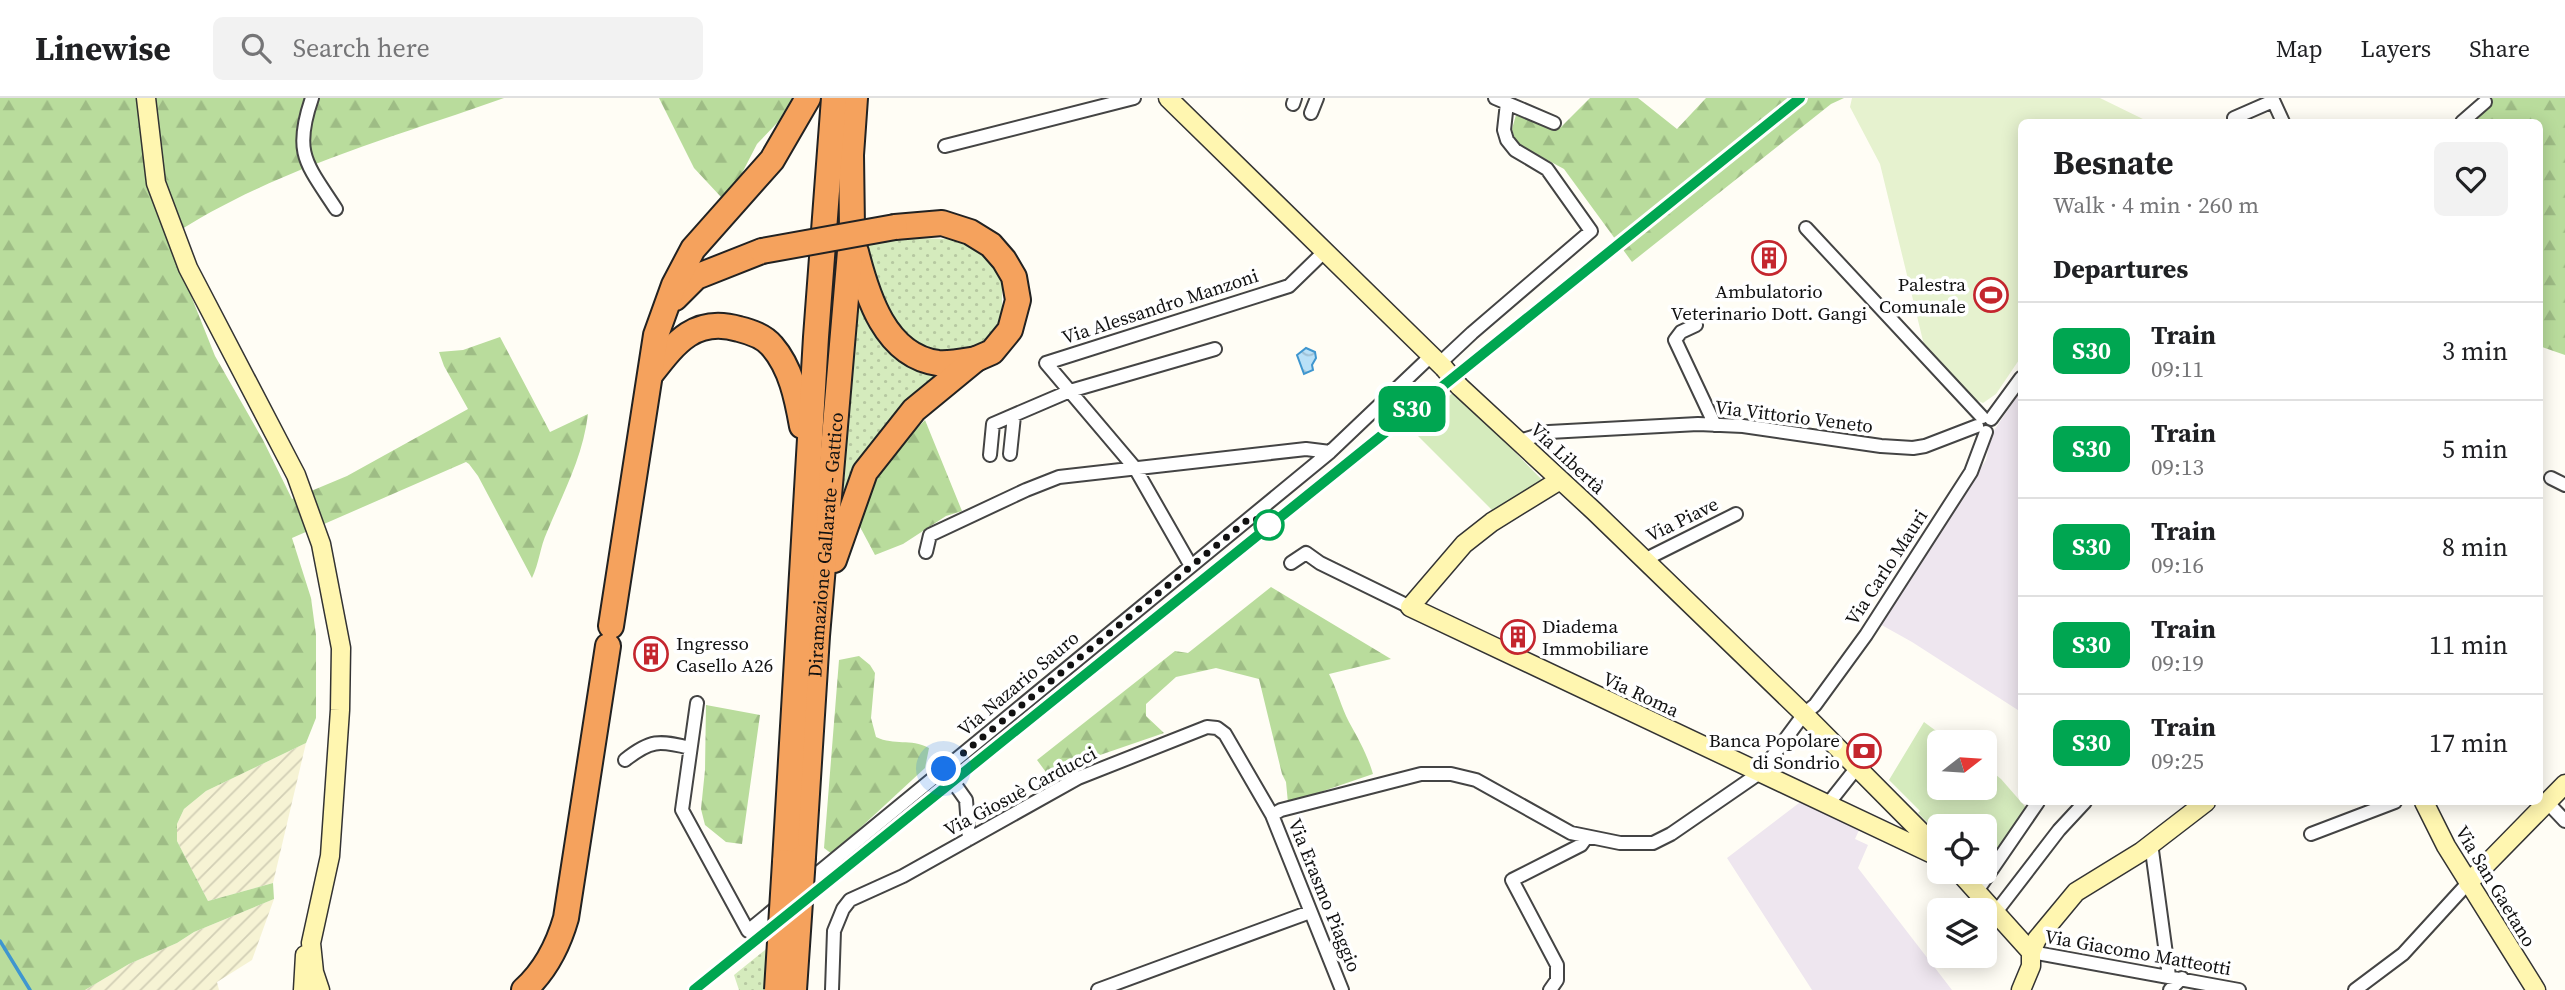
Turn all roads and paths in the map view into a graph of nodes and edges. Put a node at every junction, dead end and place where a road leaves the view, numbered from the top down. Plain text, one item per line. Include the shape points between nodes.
1 (146, 98) edge
2 (312, 98) edge
3 (808, 98) edge
4 (834, 98) edge
5 (855, 98) edge
6 (1134, 98) edge
7 (1168, 98) edge
8 (1317, 98) edge
9 (2272, 99) edge
10 (1501, 101) edge
11 (2485, 102) dead end
12 (1311, 113) dead end
13 (2234, 118) dead end
14 (2282, 119) edge
15 (2465, 119) edge
16 (1554, 123) dead end
17 (945, 146) dead end
18 (335, 209) dead end
19 (852, 228) junction
20 (1806, 228) dead end
21 (1325, 251) junction
22 (666, 308) junction
23 (1696, 325) dead end
24 (1215, 349) dead end
25 (976, 359) junction
26 (1438, 362) junction
27 (649, 377) junction
28 (2018, 382) edge
29 (1070, 391) junction
30 (1014, 416) junction
31 (1984, 423) junction
32 (1715, 425) junction
33 (1521, 443) junction
34 (1331, 452) junction
35 (1010, 454) dead end
36 (990, 455) dead end
37 (1135, 468) junction
38 (2551, 478) dead end
39 (1560, 480) junction
40 (2565, 485) edge
41 (1737, 514) dead end
42 (926, 552) dead end
43 (1644, 560) junction
44 (1291, 563) dead end
45 (1191, 566) junction
46 (1410, 607) junction
47 (808, 636) junction
48 (697, 703) dead end
49 (1804, 714) junction
50 (690, 748) junction
51 (625, 760) dead end
52 (1858, 766) junction
53 (944, 769) junction
54 (1761, 772) junction
55 (2565, 784) edge
56 (2547, 802) junction
57 (1828, 804) junction
58 (2036, 805) edge
59 (2082, 805) edge
60 (2197, 805) edge
61 (2387, 805) edge
62 (2426, 805) edge
63 (332, 808) junction
64 (1272, 815) junction
65 (2565, 821) edge
66 (2312, 834) dead end
67 (1586, 838) junction
68 (1927, 838) edge
69 (969, 839) junction
70 (2151, 843) junction
71 (1927, 851) edge
72 (794, 859) junction
73 (2468, 883) junction
74 (1970, 884) edge
75 (1977, 891) junction
76 (1983, 898) edge
77 (1997, 911) edge
78 (1310, 912) junction
79 (1997, 913) edge
80 (2031, 952) junction
81 (2176, 977) junction
82 (303, 990) edge
83 (320, 990) edge
84 (524, 990) edge
85 (777, 990) edge
86 (794, 990) edge
87 (832, 990) edge
88 (1098, 990) edge
89 (1342, 990) edge
90 (1550, 990) edge
91 (2021, 990) edge
92 (2170, 990) edge
93 (2239, 990) edge
94 (2355, 990) edge
95 (2536, 990) edge

1 - 63 street via 156,183 188,268 296,475 321,544 341,648
2 - 18 street via 301,142 303,157
3 - 22 highway via 772,160 694,249
4 - 47 highway, Diramazione Gallarate - Gattico via 816,337
5 - 19 highway, Diramazione Gallarate - Gattico
6 - 17 street
7 - 21 street, Via Libertà
8 - 12 street
9 - 13 street
9 - 14 street
10 - 16 street
10 - 26 street, Via Nazario Sauro via 1507,140 1547,169 1591,231
11 - 15 street
19 - 25 highway via 866,289 894,338 908,351 938,363
19 - 47 highway, Diramazione Gallarate - Gattico
20 - 31 street
21 - 26 street, Via Libertà
21 - 29 street, Via Alessandro Manzoni via 1289,286 1046,363
22 - 25 highway, bridge via 696,277 762,251 942,223 991,245 1014,277 1018,300 1010,330 992,352
22 - 27 highway
23 - 32 street via 1675,340
24 - 29 street
25 - 47 highway via 915,410 864,472
26 - 33 street, Via Libertà, bridge
26 - 34 street, Via Nazario Sauro
27 - 47 highway via 674,343 711,325 754,333 771,343 781,358 794,387 802,426 794,550
27 - 84 highway via 566,918 560,942
28 - 31 street
29 - 30 street
29 - 37 street, Via Alessandro Manzoni
30 - 35 street
30 - 36 street via 993,424
31 - 32 street, Via Vittorio Veneto via 1926,446 1905,448
31 - 49 street, Via Carlo Mauri via 1971,472 1866,635
32 - 33 street, Via Vittorio Veneto via 1581,429 1549,432
33 - 39 street, Via Libertà
34 - 37 street via 1307,449
34 - 45 street, Via Nazario Sauro
37 - 42 street via 1059,477 1026,490 930,535
37 - 45 street, Via Alessandro Manzoni
38 - 40 street
39 - 43 street, Via Libertà
39 - 46 street via 1464,544
41 - 43 street, Via Piave
43 - 49 street, Via Libertà
44 - 46 street, Via Roma via 1306,553
45 - 53 street, Via Nazario Sauro
46 - 54 street, Via Roma
47 - 72 highway, Diramazione Gallarate - Gattico
48 - 50 street, Via Nazario Sauro
49 - 52 street, Via Libertà
49 - 54 street, Via Carlo Mauri
50 - 51 street via 650,743
50 - 53 street, Via Nazario Sauro via 682,810 748,931
52 - 57 street
52 - 68 street, Via Libertà
53 - 69 street via 965,800
54 - 57 street, Via Roma
54 - 67 street via 1653,843
55 - 56 street
56 - 65 street
56 - 73 street
57 - 71 street, Via Roma
58 - 75 street
59 - 77 street
60 - 70 street
61 - 66 street
62 - 73 street, Via San Gaetano
63 - 82 street via 305,944
63 - 83 street via 330,856 311,943
64 - 67 street via 1421,775 1451,774 1476,780 1555,826
64 - 69 street, Via Giosuè Carducci via 1226,734 1207,727 1078,778
64 - 78 street, Via Erasmo Piaggio
67 - 90 street via 1581,845 1512,880 1557,965 1557,980
69 - 87 street, Via Giosuè Carducci via 850,900 834,931
70 - 80 street via 2076,892
70 - 81 street
72 - 85 highway, Diramazione Gallarate - Gattico, bridge
72 - 86 highway, Diramazione Gallarate - Gattico, bridge
73 - 94 street via 2403,954
73 - 95 street, Via San Gaetano
74 - 75 street
75 - 76 street
78 - 88 street
78 - 89 street, Via Erasmo Piaggio
79 - 80 street
80 - 81 street, Via Giacomo Matteotti
80 - 91 street via 2031,966
81 - 92 street
81 - 93 street, Via Giacomo Matteotti

